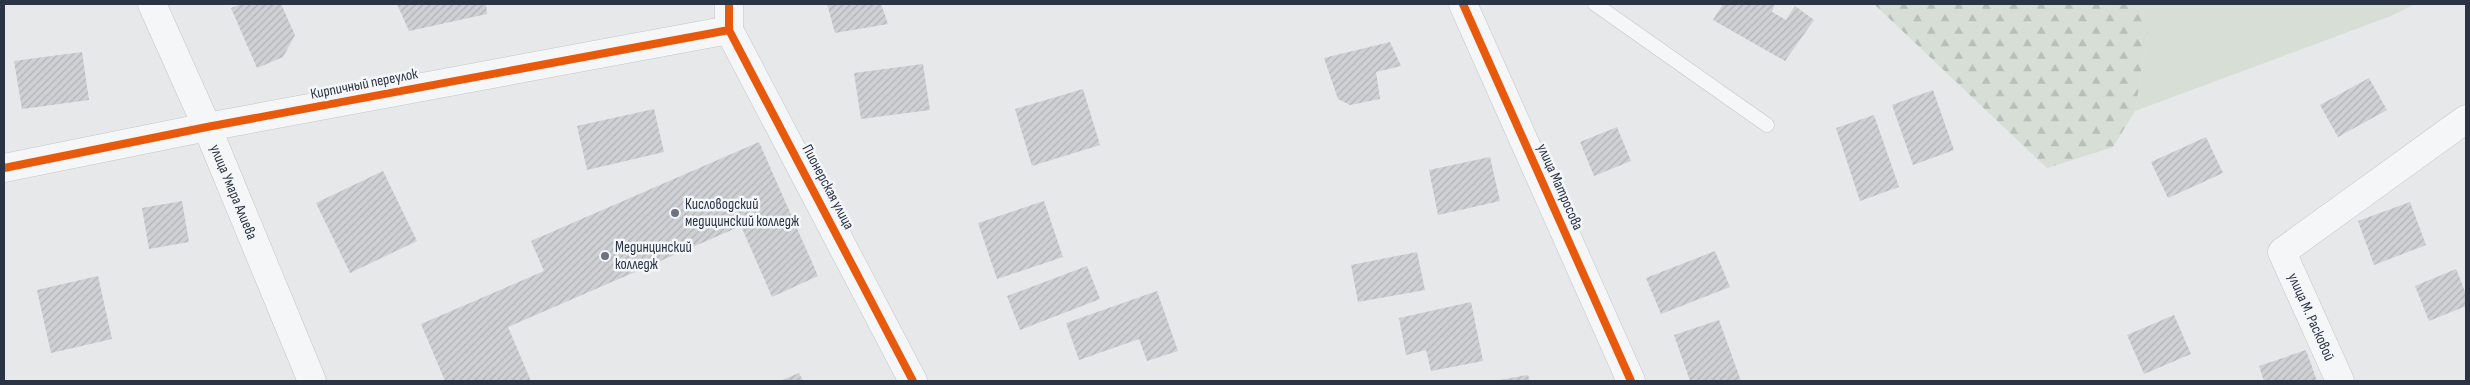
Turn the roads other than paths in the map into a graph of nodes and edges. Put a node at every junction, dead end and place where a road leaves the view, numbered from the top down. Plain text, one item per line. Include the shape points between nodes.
1 (152, 4) edge
2 (1463, 4) edge
3 (1596, 4) edge
4 (729, 17) edge
5 (2466, 119) edge
6 (1767, 126) dead end
7 (207, 127) junction
8 (4, 168) edge
9 (312, 381) edge
10 (913, 381) edge
11 (1631, 381) edge
12 (2340, 381) edge

1 - 7 street, улица Умара Алиева
2 - 11 street, улица Матросова
3 - 6 lane
4 - 7 street, Кирпичный переулок
4 - 10 street, Пионерская улица
5 - 12 street, улица М. Расковой via 2282,252
7 - 8 street, Кирпичный переулок
7 - 9 street, улица Умара Алиева

